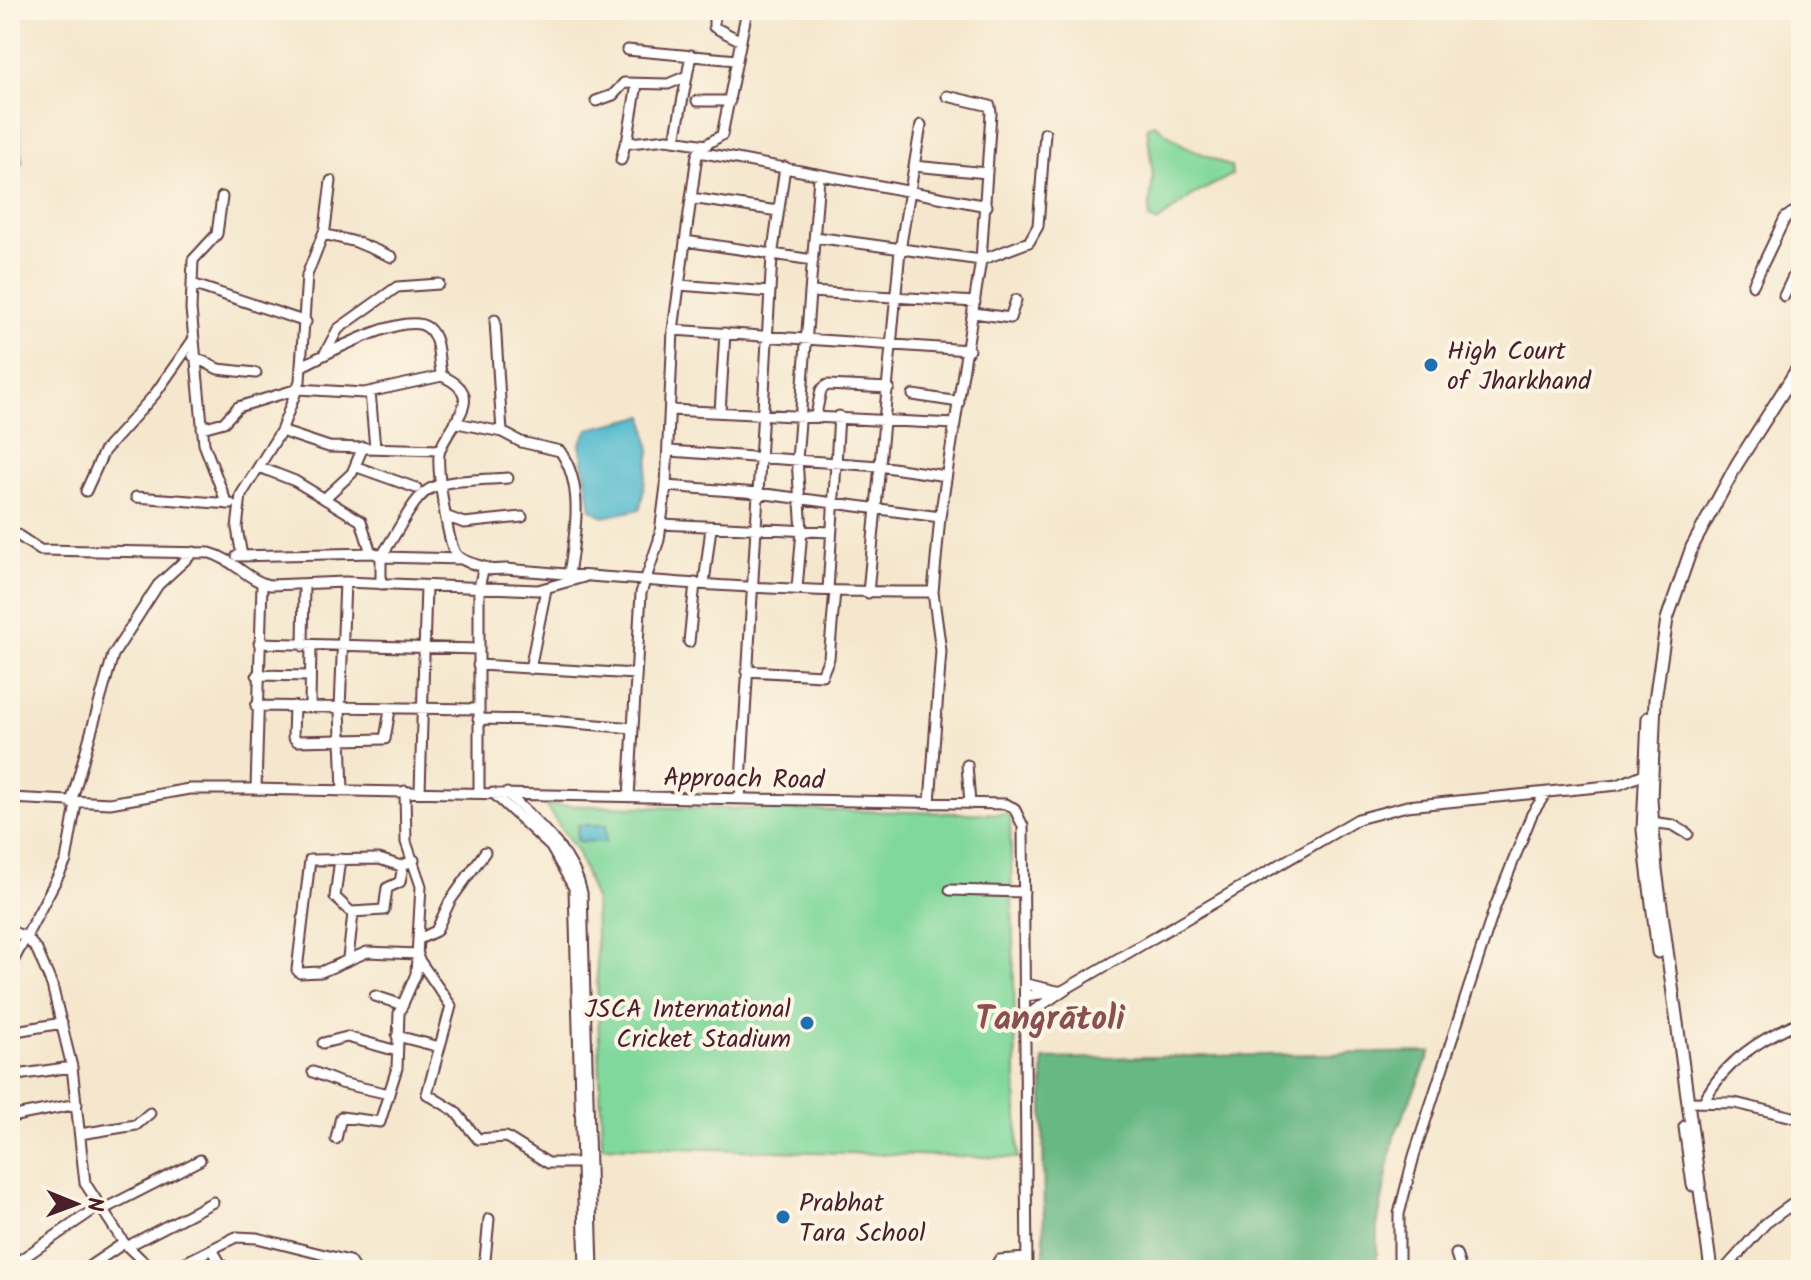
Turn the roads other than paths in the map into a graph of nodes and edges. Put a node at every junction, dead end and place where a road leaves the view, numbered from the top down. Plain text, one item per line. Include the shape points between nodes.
1 (714, 10) edge
2 (747, 10) edge
3 (741, 41) junction
4 (627, 50) dead end
5 (691, 55) junction
6 (737, 60) junction
7 (687, 76) junction
8 (637, 84) junction
9 (947, 96) dead end
10 (596, 101) dead end
11 (697, 101) dead end
12 (730, 101) junction
13 (921, 125) dead end
14 (1045, 133) dead end
15 (675, 140) junction
16 (627, 143) junction
17 (702, 148) junction
18 (621, 160) dead end
19 (914, 166) junction
20 (785, 167) junction
21 (987, 173) junction
22 (819, 177) junction
23 (331, 181) dead end
24 (909, 193) junction
25 (222, 197) dead end
26 (691, 198) junction
27 (987, 206) junction
28 (778, 211) junction
29 (1801, 216) edge
30 (323, 234) junction
31 (815, 237) junction
32 (685, 241) junction
33 (900, 250) junction
34 (392, 257) dead end
35 (772, 257) junction
36 (813, 260) junction
37 (981, 260) junction
38 (1801, 260) edge
39 (192, 284) junction
40 (439, 284) dead end
41 (679, 285) junction
42 (1753, 285) dead end
43 (769, 292) junction
44 (811, 292) junction
45 (1784, 296) dead end
46 (895, 297) junction
47 (1016, 300) dead end
48 (975, 307) junction
49 (495, 320) dead end
50 (306, 322) junction
51 (673, 330) junction
52 (725, 333) junction
53 (767, 336) junction
54 (808, 339) junction
55 (193, 340) junction
56 (892, 346) junction
57 (969, 350) junction
58 (324, 355) junction
59 (193, 356) junction
60 (1801, 363) edge
61 (304, 365) junction
62 (256, 373) dead end
63 (442, 376) junction
64 (889, 388) junction
65 (298, 389) junction
66 (370, 392) junction
67 (913, 395) dead end
68 (959, 402) junction
69 (670, 410) junction
70 (720, 412) junction
71 (761, 413) junction
72 (801, 414) junction
73 (816, 415) junction
74 (839, 416) junction
75 (886, 418) junction
76 (457, 423) junction
77 (955, 424) junction
78 (202, 428) junction
79 (281, 431) junction
80 (502, 432) junction
81 (363, 447) junction
82 (375, 448) junction
83 (440, 450) junction
84 (670, 451) junction
85 (759, 458) junction
86 (797, 460) junction
87 (835, 463) junction
88 (879, 466) junction
89 (259, 467) junction
90 (357, 467) junction
91 (946, 476) junction
92 (508, 478) dead end
93 (439, 483) junction
94 (666, 486) junction
95 (416, 488) dead end
96 (86, 491) dead end
97 (758, 493) junction
98 (136, 497) dead end
99 (325, 498) junction
100 (801, 498) junction
101 (832, 502) junction
102 (232, 505) junction
103 (875, 508) junction
104 (448, 517) junction
105 (522, 517) dead end
106 (940, 517) junction
107 (661, 524) junction
108 (711, 528) junction
109 (10, 530) edge
110 (756, 530) junction
111 (802, 531) junction
112 (830, 532) junction
113 (194, 552) junction
114 (371, 553) junction
115 (222, 556) junction
116 (242, 556) junction
117 (381, 557) junction
118 (462, 559) junction
119 (488, 568) junction
120 (569, 574) junction
121 (587, 575) junction
122 (645, 581) junction
123 (345, 582) junction
124 (699, 583) junction
125 (262, 584) junction
126 (304, 584) junction
127 (381, 584) junction
128 (753, 585) junction
129 (426, 586) junction
130 (479, 588) junction
131 (797, 588) junction
132 (546, 589) junction
133 (831, 590) junction
134 (933, 592) junction
135 (868, 593) junction
136 (689, 642) dead end
137 (259, 643) junction
138 (307, 646) junction
139 (344, 648) junction
140 (426, 648) junction
141 (479, 649) junction
142 (478, 665) junction
143 (530, 669) junction
144 (746, 671) junction
145 (636, 674) junction
146 (257, 675) junction
147 (310, 676) junction
148 (256, 706) junction
149 (294, 706) junction
150 (310, 706) junction
151 (423, 708) junction
152 (340, 709) junction
153 (390, 710) junction
154 (478, 714) junction
155 (633, 728) junction
156 (341, 738) junction
157 (967, 765) dead end
158 (1648, 773) junction
159 (256, 789) junction
160 (343, 791) junction
161 (405, 791) junction
162 (420, 792) junction
163 (479, 793) junction
164 (492, 793) junction
165 (507, 793) junction
166 (1546, 793) junction
167 (629, 797) junction
168 (10, 798) edge
169 (740, 799) junction
170 (73, 803) junction
171 (930, 803) junction
172 (970, 804) junction
173 (1651, 822) junction
174 (1688, 834) dead end
175 (485, 852) dead end
176 (340, 859) junction
177 (414, 860) junction
178 (403, 866) junction
179 (950, 890) dead end
180 (1024, 892) junction
181 (352, 912) junction
182 (10, 931) edge
183 (26, 937) junction
184 (419, 939) junction
185 (418, 956) junction
186 (348, 958) junction
187 (10, 967) edge
188 (1026, 984) junction
189 (1061, 991) junction
190 (375, 996) dead end
191 (1026, 996) junction
192 (403, 1005) junction
193 (1026, 1019) junction
194 (1801, 1021) edge
195 (62, 1023) junction
196 (11, 1030) edge
197 (397, 1036) junction
198 (323, 1043) dead end
199 (440, 1047) junction
200 (397, 1051) junction
201 (72, 1067) junction
202 (313, 1072) dead end
203 (10, 1076) edge
204 (389, 1094) junction
205 (1704, 1101) junction
206 (1689, 1102) junction
207 (77, 1104) junction
208 (150, 1113) dead end
209 (10, 1117) edge
210 (1801, 1119) edge
211 (80, 1134) junction
212 (336, 1139) dead end
213 (200, 1160) dead end
214 (582, 1163) junction
215 (1801, 1198) edge
216 (213, 1202) dead end
217 (100, 1208) junction
218 (489, 1219) dead end
219 (1704, 1228) junction
220 (126, 1245) junction
221 (212, 1249) junction
222 (1456, 1254) dead end
223 (1027, 1258) junction
224 (10, 1267) edge
225 (84, 1270) edge
226 (152, 1270) edge
227 (170, 1270) edge
228 (224, 1270) edge
229 (355, 1270) edge
230 (484, 1270) edge
231 (585, 1270) edge
232 (593, 1270) edge
233 (993, 1270) edge
234 (1027, 1270) edge
235 (1399, 1270) edge
236 (1461, 1270) edge
237 (1711, 1270) edge
238 (1724, 1270) edge

1 - 3 street via 714,27
2 - 3 street
3 - 6 street
4 - 5 street
5 - 6 street
5 - 7 street
6 - 12 street
7 - 8 street via 668,84
7 - 15 street
8 - 10 street via 621,85 613,95
8 - 16 street
9 - 21 street via 990,106
11 - 12 street
12 - 17 street via 722,135
13 - 19 street
14 - 37 street via 1034,236
15 - 16 street
15 - 17 street
16 - 18 street
17 - 20 street
17 - 26 street
19 - 21 street
19 - 24 street
20 - 22 street
20 - 28 street
21 - 27 street
22 - 24 street
22 - 31 street
23 - 30 street
24 - 27 street
24 - 33 street
25 - 39 street via 219,228 193,260
26 - 28 street
26 - 32 street
27 - 37 street
28 - 35 street
29 - 42 street via 1792,213 1785,218
30 - 34 street
30 - 50 street via 309,264
31 - 33 street
31 - 36 street
32 - 35 street
32 - 41 street
33 - 37 street
33 - 46 street
35 - 36 street
35 - 43 street
36 - 44 street
37 - 48 street
38 - 45 street
39 - 50 street
39 - 55 street
40 - 58 street via 397,287 338,329
41 - 43 street
41 - 51 street
43 - 53 street
44 - 46 street
44 - 54 street
46 - 48 street
46 - 56 street
47 - 48 street via 1010,318
48 - 57 street
49 - 80 street
50 - 61 street
51 - 52 street
51 - 69 street
52 - 53 street
52 - 70 street
53 - 54 street
53 - 71 street
54 - 56 street
54 - 72 street
55 - 59 street
55 - 96 street via 155,394 104,451
56 - 57 street
56 - 64 street
57 - 68 street
58 - 61 street
58 - 63 street via 395,326 420,325 432,334
59 - 62 street via 218,369
59 - 78 street
60 - 158 main road via 1692,547 1667,619 1655,700 1649,707
61 - 65 street
63 - 66 street
63 - 76 street via 463,390
64 - 73 street via 827,385
64 - 75 street
65 - 66 street
65 - 78 street via 238,407 221,424
65 - 79 street
66 - 82 street
67 - 68 street
68 - 77 street
69 - 70 street
69 - 84 street
70 - 71 street
71 - 72 street
71 - 85 street
72 - 73 street
72 - 86 street
73 - 74 street
74 - 75 street
74 - 87 street
75 - 77 street
75 - 88 street
76 - 80 street
76 - 83 street
77 - 91 street
78 - 102 street via 208,460
79 - 81 street via 329,447
79 - 89 street
80 - 120 street via 521,442 554,447 565,458 576,496
81 - 82 street
81 - 90 street
82 - 83 street
83 - 93 street
84 - 85 street
84 - 94 street
85 - 86 street
85 - 97 street
86 - 87 street
86 - 100 street
87 - 88 street
87 - 101 street
88 - 91 street
88 - 103 street
89 - 99 street
89 - 102 street
90 - 95 street
90 - 99 street
91 - 106 street
92 - 93 street
93 - 104 street
93 - 117 street via 418,496
94 - 97 street
94 - 107 street
97 - 100 street
97 - 110 street
98 - 102 street
99 - 114 street via 361,521
100 - 101 street
100 - 111 street
101 - 103 street
101 - 112 street
102 - 116 street
103 - 106 street
103 - 135 street
104 - 105 street via 464,523
104 - 118 street via 455,552
106 - 134 street
107 - 108 street
107 - 122 street
108 - 110 street
108 - 124 street
109 - 113 street via 40,550
110 - 111 street
110 - 128 street
111 - 112 street
111 - 131 street
112 - 133 street
113 - 115 street
113 - 170 street via 158,585 113,655
114 - 116 street
114 - 117 street
115 - 116 street
115 - 125 street
117 - 118 street
117 - 127 street
118 - 119 street
119 - 120 street
119 - 130 street
120 - 121 street
121 - 122 street
121 - 132 street
122 - 124 street
122 - 145 street
123 - 126 street
123 - 127 street
123 - 139 street
124 - 128 street
124 - 136 street
125 - 126 street
125 - 137 street
126 - 138 street
127 - 129 street
128 - 131 street
128 - 144 street
129 - 130 street
129 - 140 street
130 - 132 street
130 - 141 street
131 - 133 street
132 - 143 street
133 - 135 street
133 - 144 street via 829,658 822,675
134 - 135 street
134 - 171 street via 941,651
137 - 138 street
137 - 146 street
138 - 139 street
138 - 147 street
139 - 140 street
139 - 152 street
140 - 141 street
140 - 151 street
141 - 142 street
142 - 143 street
142 - 154 street
143 - 145 street
144 - 169 street
145 - 155 street
146 - 147 street
146 - 148 street
147 - 150 street
148 - 149 street
148 - 159 street
149 - 150 street
149 - 156 street via 294,740
150 - 152 street
151 - 153 street
151 - 154 street
151 - 162 street
152 - 153 street
152 - 156 street
153 - 156 street via 385,739
154 - 155 street
154 - 163 street
155 - 167 street
156 - 160 street
157 - 172 street
158 - 166 street via 1618,785
158 - 173 main road
158 - 219 main road via 1647,875 1692,1180
159 - 160 street, Approach Road
159 - 170 street, Approach Road via 189,789 110,803
160 - 161 street, Approach Road
161 - 162 street, Approach Road
161 - 177 street via 406,842
162 - 163 street, Approach Road
163 - 164 street, Approach Road
164 - 165 street, Approach Road
164 - 214 street via 551,847 574,888
165 - 167 street, Approach Road
165 - 232 street via 560,849 582,893
166 - 189 street via 1407,806 1358,819
166 - 235 street via 1532,814 1495,907 1414,1156 1399,1214
167 - 169 street, Approach Road
168 - 170 street, Approach Road
169 - 171 street, Approach Road
170 - 183 street via 66,861
171 - 172 street, Approach Road
172 - 180 street, Approach Road via 1005,804 1020,816
173 - 174 street
173 - 206 main road
175 - 184 street via 436,931
176 - 178 street via 381,859
176 - 181 street via 335,897
176 - 186 street via 309,861 297,971 317,973
177 - 178 street
177 - 184 street via 421,886
178 - 181 street via 400,882 387,888 384,910
179 - 180 street
180 - 188 street, Approach Road
181 - 186 street
182 - 183 street
183 - 187 street
183 - 195 street via 45,965
184 - 185 street
185 - 186 street via 373,951
185 - 192 street via 414,983
185 - 199 street via 451,1004
188 - 189 street
188 - 191 street, Approach Road
189 - 191 street
189 - 193 street via 1057,1003
190 - 192 street
191 - 193 street, Approach Road
192 - 197 street
193 - 223 street, Approach Road
194 - 205 street via 1736,1058
195 - 196 street
195 - 201 street
197 - 199 street
197 - 200 street
198 - 200 street via 347,1037
199 - 214 street via 426,1093 455,1111 476,1138 509,1138 548,1163
200 - 204 street
201 - 203 street
201 - 207 street
202 - 204 street
204 - 212 street via 380,1123 341,1117
205 - 206 street
205 - 210 street via 1756,1106
206 - 219 main road
207 - 209 street
207 - 211 street
208 - 211 street via 136,1125
211 - 217 street via 85,1183
213 - 217 street
214 - 231 street
215 - 238 street via 1766,1223
216 - 220 street
217 - 220 street
217 - 224 street
218 - 230 street
219 - 237 main road
220 - 225 street
220 - 226 street
221 - 227 street
221 - 228 street
221 - 229 street via 236,1237 257,1238 349,1261
222 - 236 street
223 - 233 street via 999,1260
223 - 234 street, Approach Road

